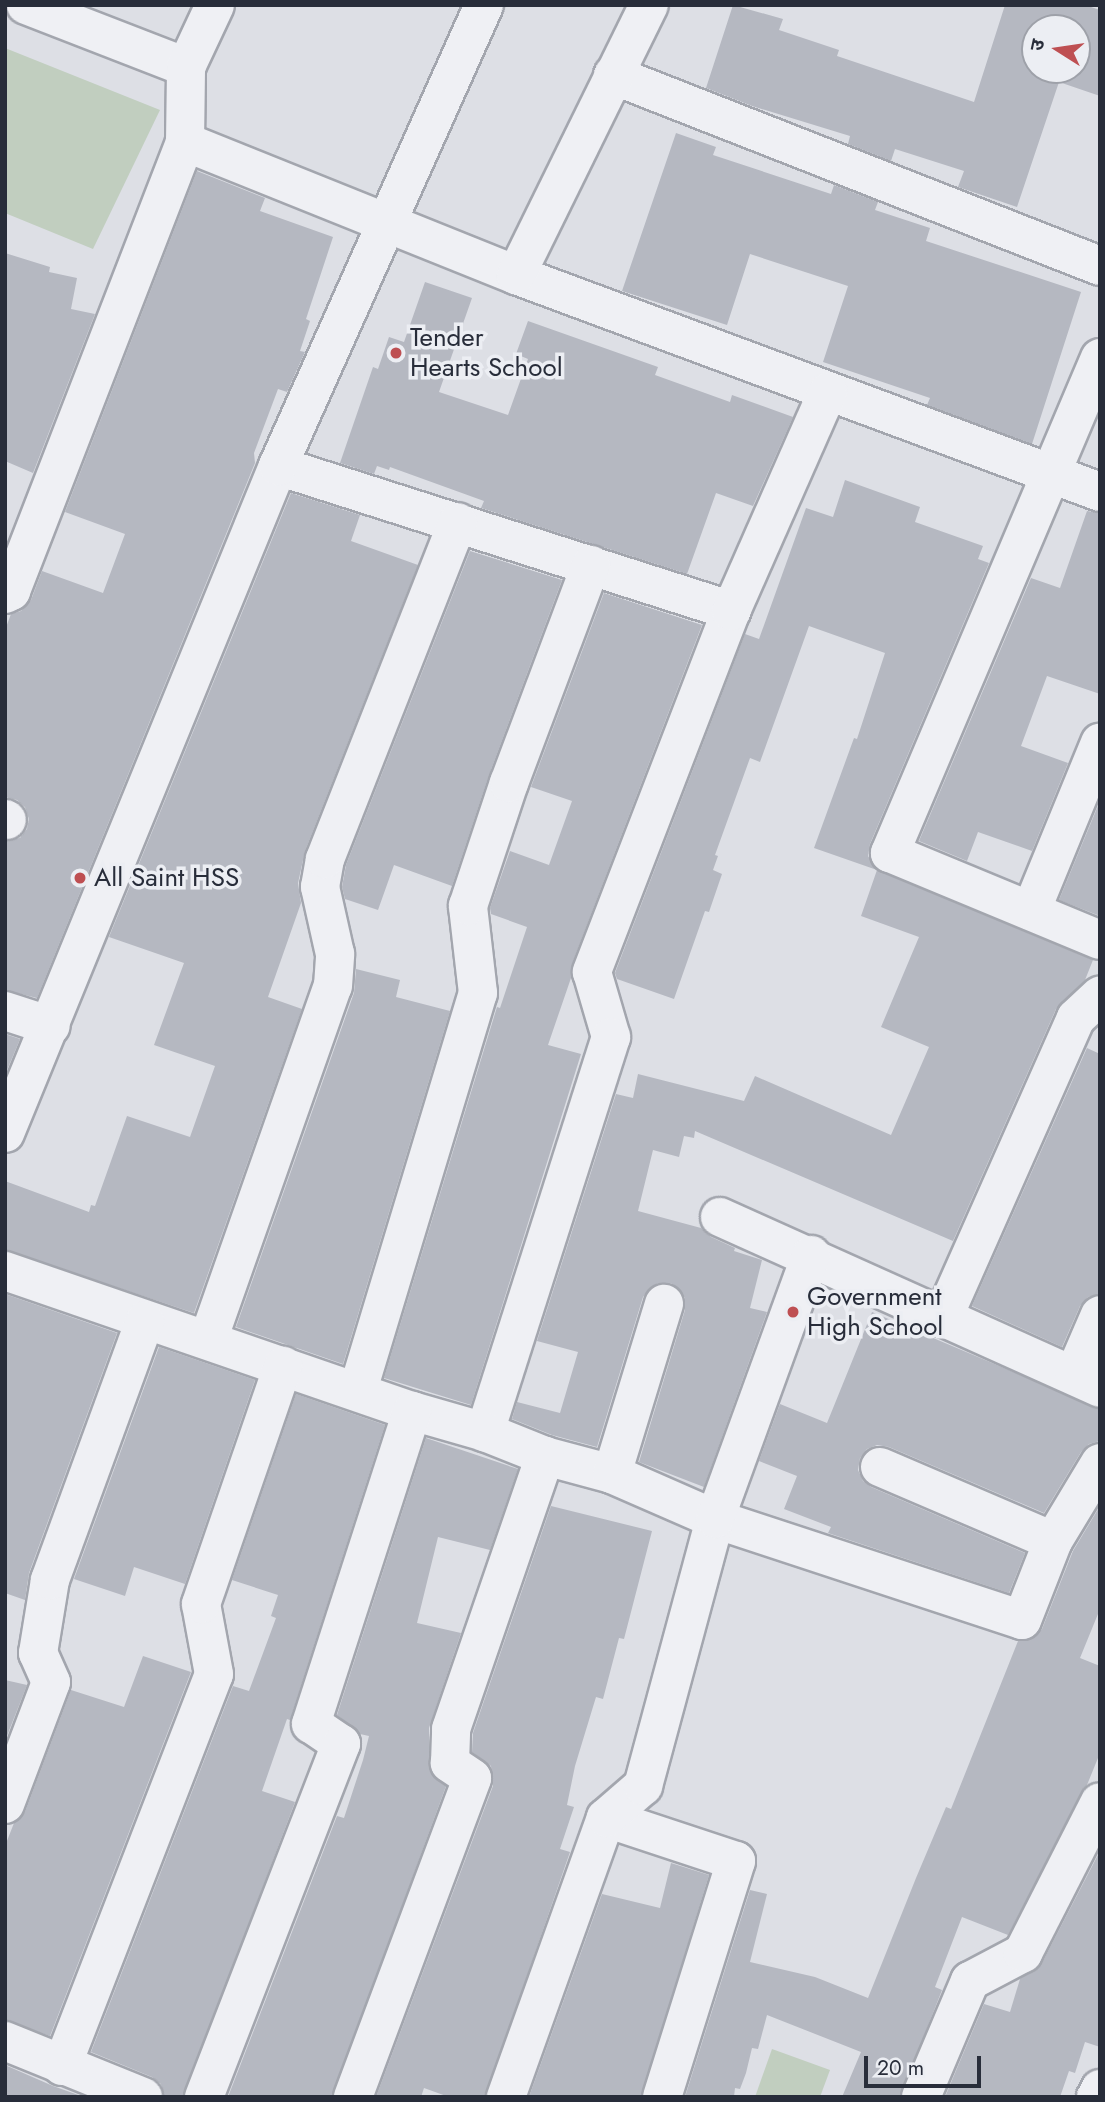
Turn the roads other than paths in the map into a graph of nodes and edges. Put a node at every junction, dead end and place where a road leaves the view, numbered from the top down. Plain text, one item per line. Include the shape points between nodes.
1 (26, 5) edge
2 (215, 5) edge
3 (484, 5) edge
4 (649, 5) edge
5 (186, 67) junction
6 (613, 75) junction
7 (184, 142) junction
8 (385, 225) junction
9 (1100, 267) edge
10 (516, 275) junction
11 (1100, 358) edge
12 (828, 391) junction
13 (278, 466) junction
14 (1051, 472) junction
15 (1100, 492) edge
16 (458, 522) junction
17 (591, 565) junction
18 (5, 594) edge
19 (732, 611) junction
20 (1100, 743) edge
21 (1031, 911) junction
22 (1100, 940) edge
23 (1100, 996) edge
24 (5, 1011) edge
25 (51, 1026) junction
26 (5, 1133) edge
27 (720, 1217) dead end
28 (811, 1255) junction
29 (5, 1271) edge
30 (664, 1304) dead end
31 (1100, 1315) edge
32 (943, 1318) junction
33 (145, 1321) junction
34 (208, 1340) junction
35 (282, 1366) junction
36 (1087, 1382) edge
37 (358, 1390) junction
38 (412, 1411) junction
39 (485, 1432) junction
40 (545, 1456) junction
41 (1100, 1463) edge
42 (880, 1467) dead end
43 (612, 1474) junction
44 (715, 1519) junction
45 (1053, 1541) junction
46 (1100, 1802) edge
47 (5, 1804) edge
48 (606, 1818) junction
49 (5, 2041) edge
50 (62, 2066) junction
51 (1100, 2090) edge
52 (143, 2097) edge
53 (204, 2097) edge
54 (353, 2097) edge
55 (506, 2097) edge
56 (662, 2097) edge
57 (921, 2097) edge
58 (1096, 2097) edge

1 - 5 street
2 - 5 street
3 - 8 street
4 - 6 street
5 - 7 street
6 - 9 street
6 - 10 street
7 - 8 street
7 - 18 street via 11,591
8 - 10 street
8 - 13 street
10 - 12 street
11 - 14 street
12 - 14 street
12 - 19 street
13 - 16 street
13 - 25 street
14 - 15 street
14 - 21 street via 890,853
16 - 17 street
16 - 34 street via 325,859 320,887 335,954 333,986
17 - 19 street
17 - 37 street via 468,906 478,993
19 - 39 street via 592,972 611,1037
20 - 21 street
21 - 22 street
23 - 32 street via 1076,1018
24 - 25 street
25 - 26 street
27 - 28 street
28 - 32 street
28 - 44 street
29 - 33 street
30 - 43 street
31 - 36 street
32 - 36 street
33 - 34 street
33 - 47 street via 50,1580 38,1653 51,1682
34 - 35 street
35 - 37 street
35 - 50 street via 201,1604 214,1674
37 - 38 street
38 - 39 street
38 - 53 street via 311,1724 341,1744
39 - 40 street
40 - 43 street
40 - 54 street via 451,1730 450,1763 472,1778
41 - 45 street
42 - 45 street
43 - 44 street
44 - 45 street via 1022,1620
44 - 48 street via 643,1786
46 - 57 street via 1023,1953 970,1981
48 - 55 street
48 - 56 street via 736,1861
49 - 50 street
50 - 52 street
51 - 58 street

